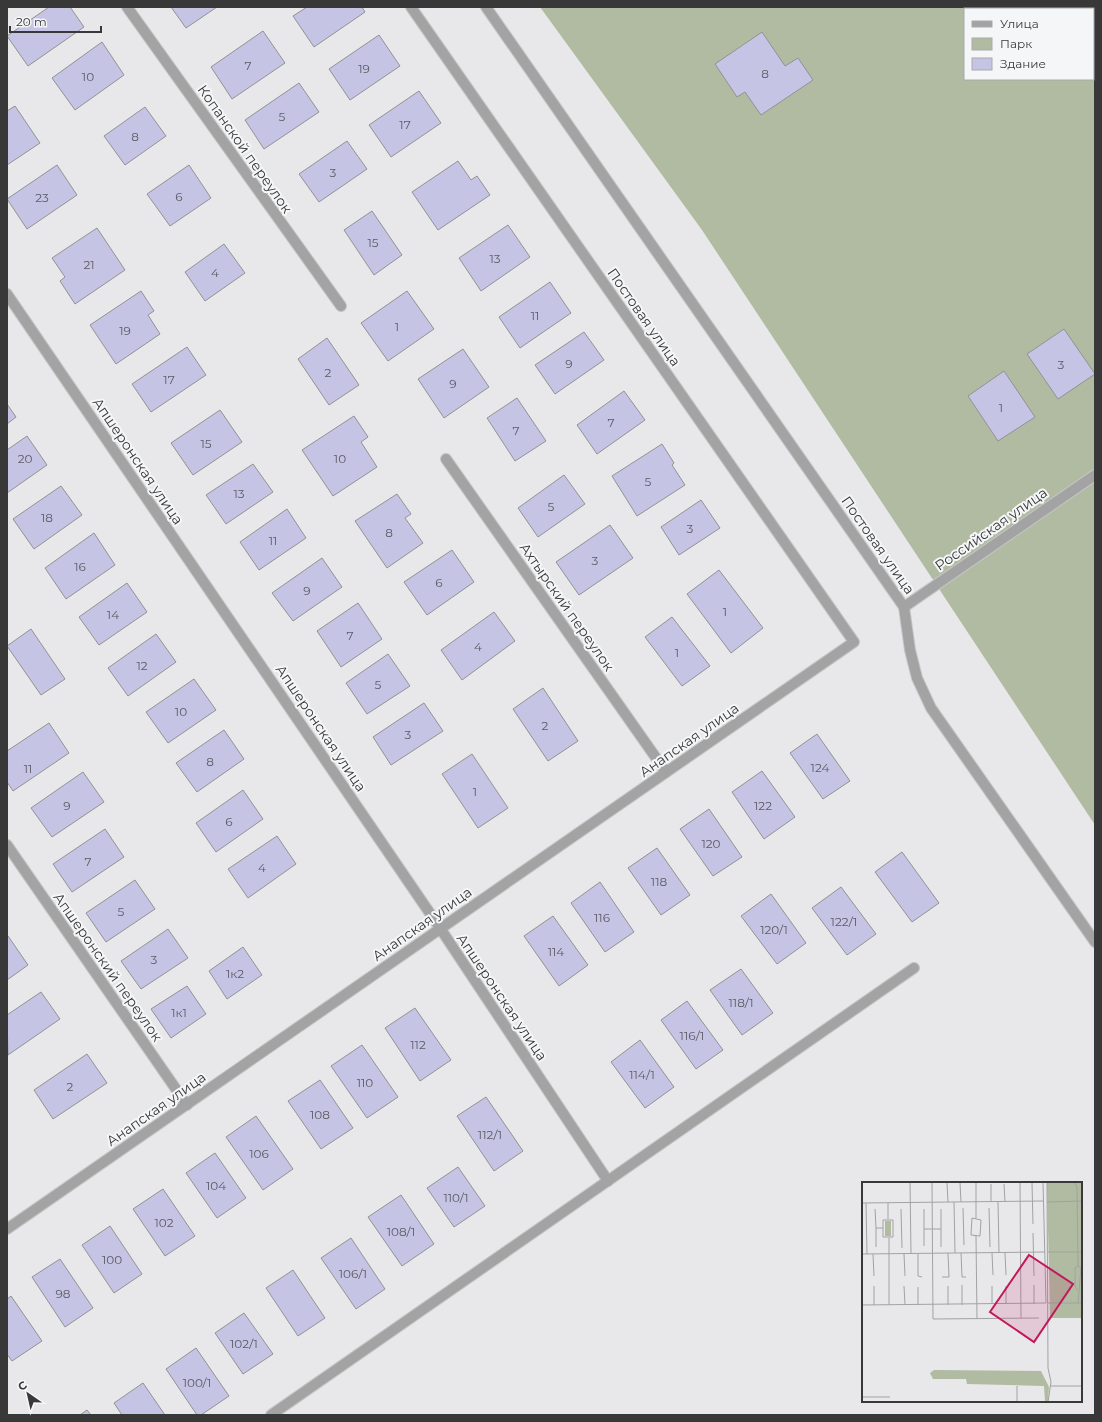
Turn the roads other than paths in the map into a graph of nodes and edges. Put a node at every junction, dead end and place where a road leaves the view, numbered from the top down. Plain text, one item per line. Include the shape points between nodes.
1 (127, 7) edge
2 (411, 7) edge
3 (486, 7) edge
4 (7, 294) edge
5 (340, 306) dead end
6 (446, 459) dead end
7 (1095, 475) edge
8 (904, 607) junction
9 (854, 642) joint
10 (666, 772) junction
11 (7, 845) edge
12 (440, 928) junction
13 (1095, 942) edge
14 (914, 968) dead end
15 (187, 1105) junction
16 (608, 1181) junction
17 (7, 1230) edge
18 (271, 1415) edge

1 - 5 street, Копанской переулок
2 - 9 street, Постовая улица
3 - 8 street, Постовая улица
4 - 12 street, Апшеронская улица
6 - 10 street, Ахтырский переулок
7 - 8 street, Российская улица
8 - 13 street via 917,678 931,708
9 - 10 street, Анапская улица
10 - 12 street, Анапская улица
11 - 15 street, Апшеронский переулок
12 - 15 street, Анапская улица
12 - 16 street, Апшеронская улица
14 - 16 street
15 - 17 street, Анапская улица
16 - 18 street

